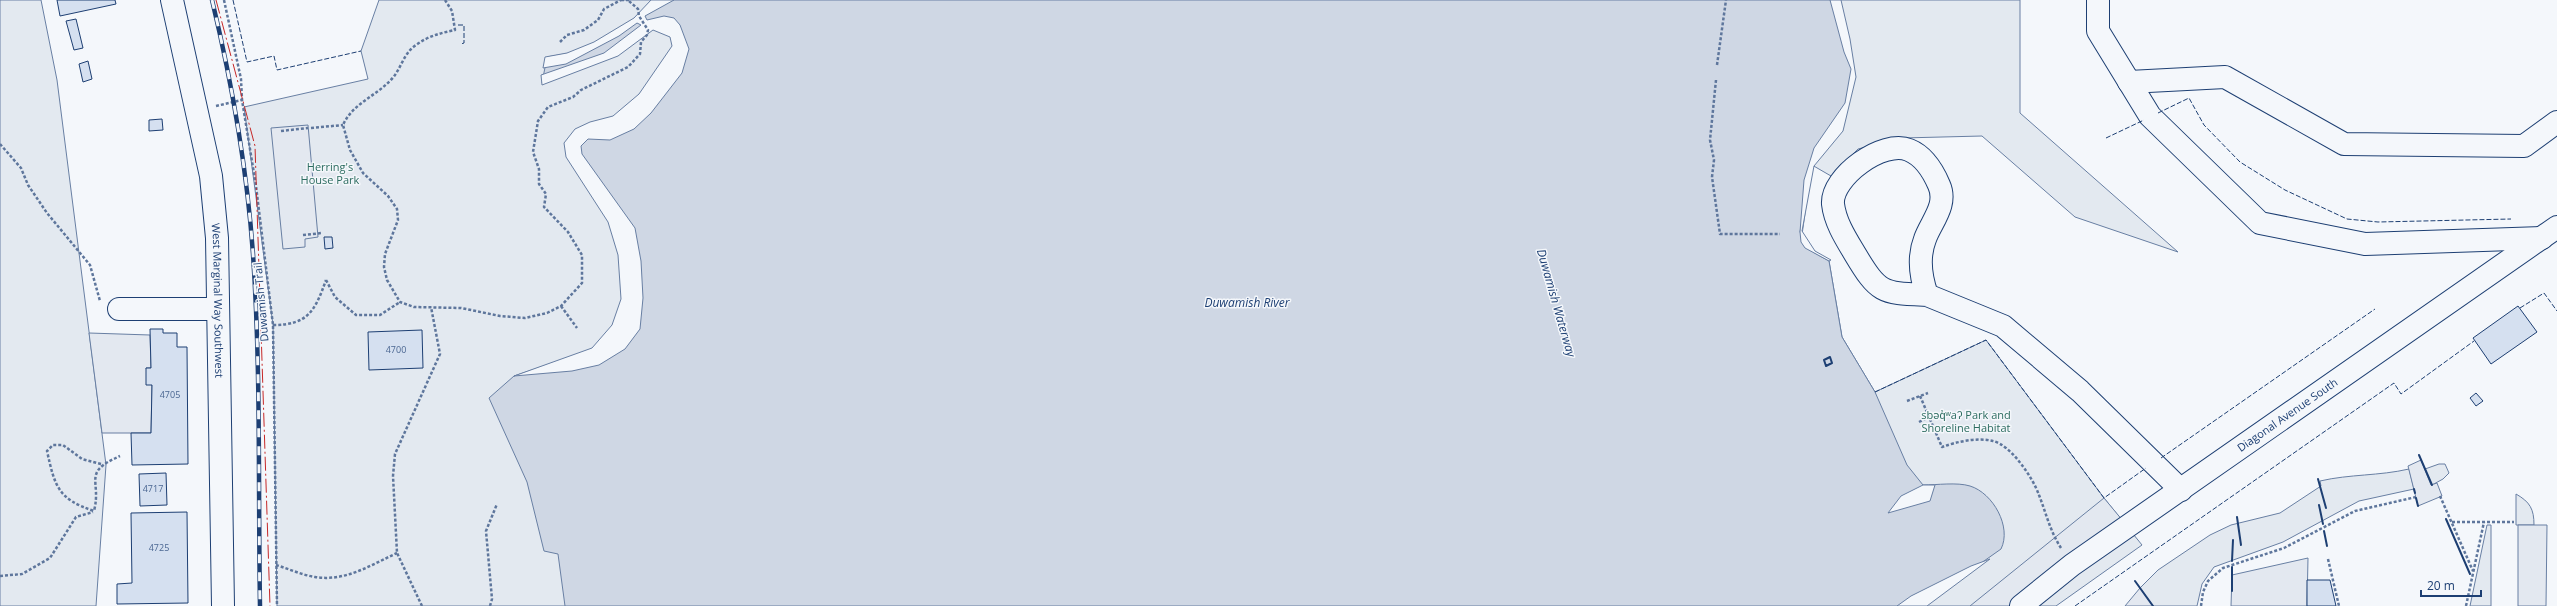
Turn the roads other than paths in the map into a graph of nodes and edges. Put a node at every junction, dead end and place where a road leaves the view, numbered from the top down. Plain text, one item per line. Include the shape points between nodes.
1 (172, 0) edge
2 (2098, 0) edge
3 (2129, 82) junction
4 (2557, 122) edge
5 (2550, 233) edge
6 (1927, 295) junction
7 (119, 309) road end
8 (218, 309) junction
9 (2181, 490) junction
10 (223, 606) edge
11 (2021, 606) edge

1 - 8 street, West Marginal Way Southwest via 210,176 217,238
2 - 3 street via 2098,31
3 - 4 street via 2225,77 2344,144 2524,146
3 - 5 street via 2150,116 2260,223 2365,244
5 - 9 street, Diagonal Avenue South
6 - 6 street via 1920,277 1924,240 1940,209 1940,187 1926,162 1908,149 1884,151 1860,162 1841,180 1833,203 1839,225 1870,278 1889,293
6 - 9 street via 2003,326 2080,391
7 - 8 street
8 - 10 street, West Marginal Way Southwest
9 - 11 street, Diagonal Avenue South via 2072,565

